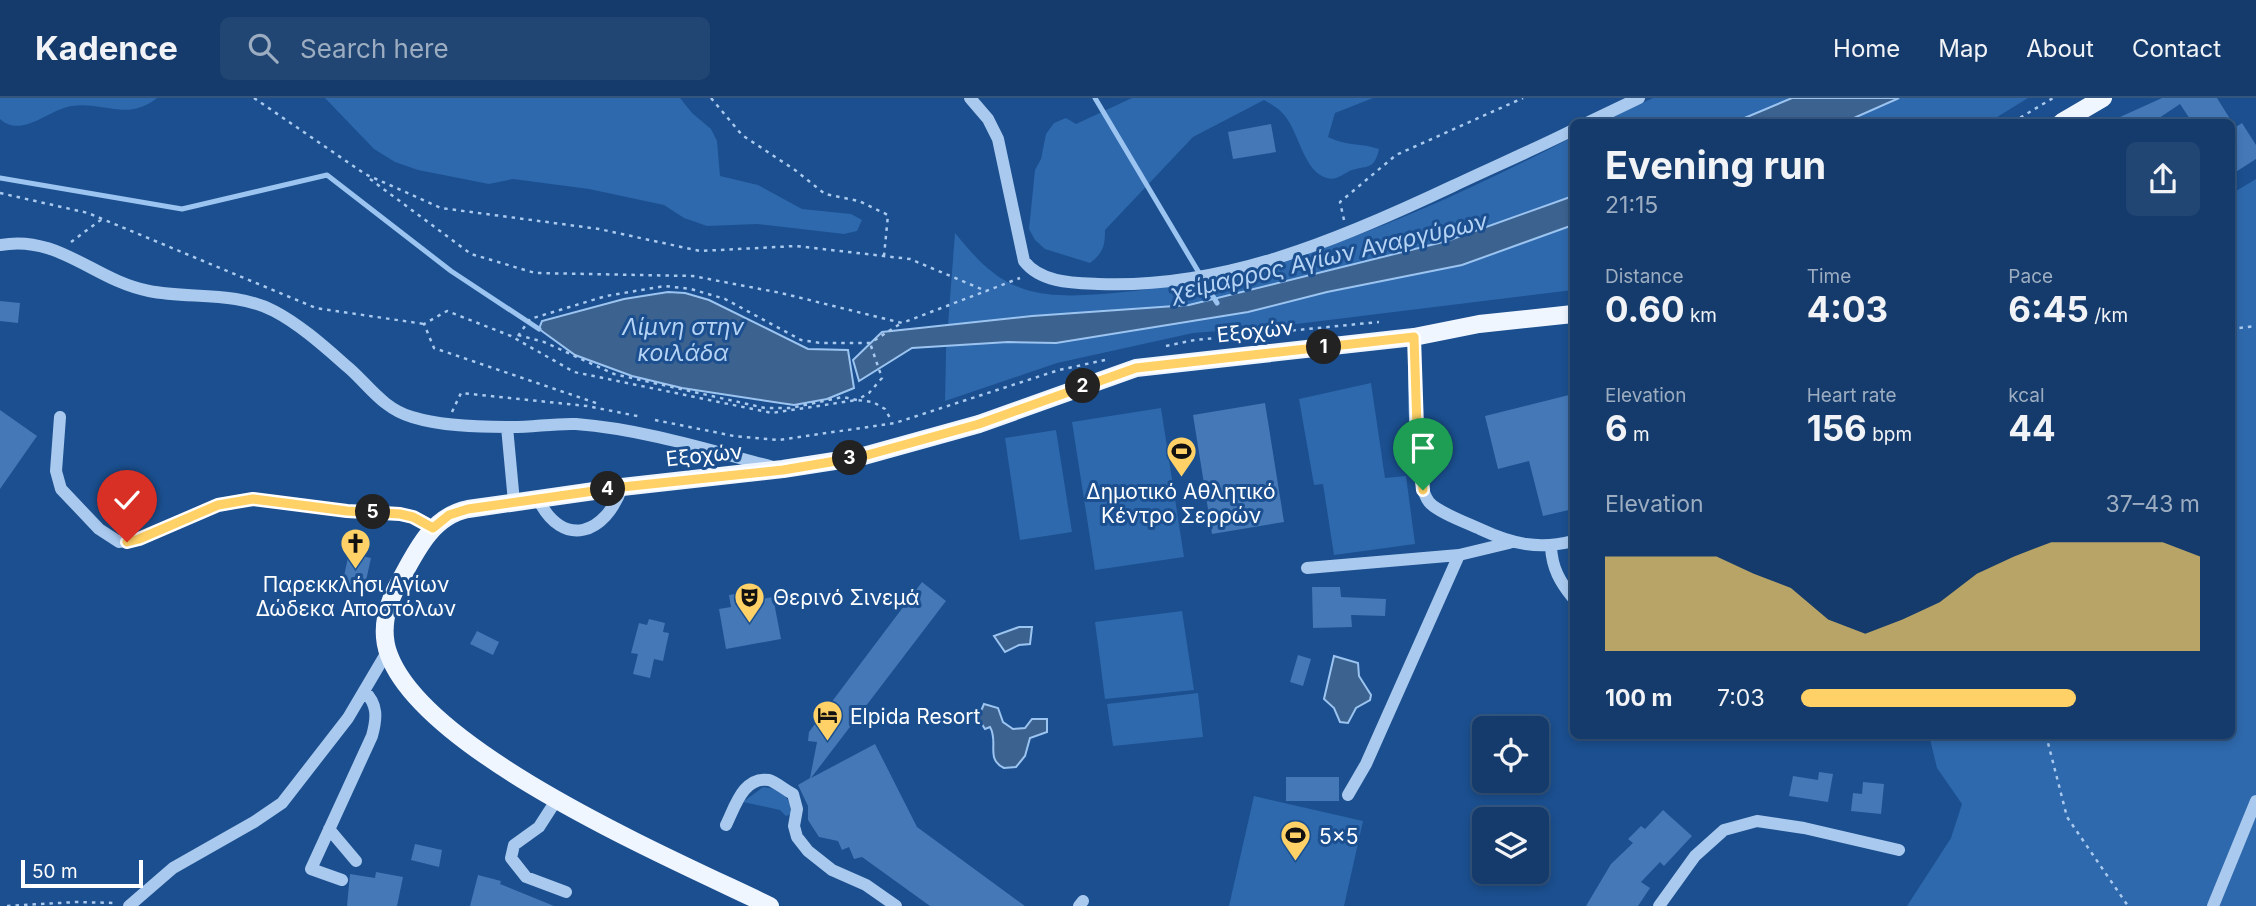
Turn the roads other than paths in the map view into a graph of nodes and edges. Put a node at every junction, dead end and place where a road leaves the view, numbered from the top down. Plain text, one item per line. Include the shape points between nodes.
1 (970, 98) edge
2 (1639, 98) edge
3 (2104, 98) edge
4 (1595, 119) edge
5 (2067, 119) edge
6 (1570, 131) edge
7 (0, 245) edge
8 (1570, 314) edge
9 (1414, 337) junction
10 (60, 417) dead end
11 (507, 427) junction
12 (783, 470) junction
13 (622, 487) junction
14 (538, 499) junction
15 (513, 502) junction
16 (433, 528) junction
17 (1509, 542) junction
18 (1570, 542) edge
19 (1551, 547) junction
20 (1459, 555) junction
21 (1307, 568) dead end
22 (1570, 595) edge
23 (387, 652) junction
24 (365, 691) junction
25 (1348, 795) dead end
26 (557, 799) junction
27 (2256, 801) edge
28 (726, 825) dead end
29 (329, 829) junction
30 (1899, 850) dead end
31 (356, 861) dead end
32 (342, 880) dead end
33 (566, 892) dead end
34 (130, 905) edge
35 (770, 906) edge
36 (896, 906) edge
37 (1659, 906) edge
38 (2213, 906) edge

1 - 6 street via 998,139 1027,264 1053,279 1075,282 1162,284 1265,261 1348,234
2 - 4 street
3 - 5 main road
7 - 11 street via 27,242 59,250 135,288 266,307 342,362 393,410 447,423
8 - 9 main road, Εξοχών via 1479,324
9 - 12 main road, Εξοχών via 1136,368 946,434 860,457
9 - 17 street via 1423,490 1441,512
10 - 16 street via 56,471 61,489 99,529 119,542 139,539 241,499 400,514
11 - 12 street via 575,424 663,438
11 - 15 street
12 - 13 main road, Εξοχών
13 - 14 main road, Εξοχών
13 - 14 street via 610,512 585,531 560,525
14 - 15 main road, Εξοχών
15 - 16 main road, Εξοχών via 460,511
16 - 23 main road, Εξοχών via 390,601 384,633
17 - 19 street
17 - 20 street
18 - 19 street
19 - 22 street via 1552,563
20 - 21 street
20 - 25 street
23 - 24 street
23 - 26 main road, Εξοχών via 404,683 443,722 504,768
24 - 29 street via 374,700 372,736
24 - 34 street via 282,803 183,861
26 - 33 street via 539,827 513,845 511,858 526,877
26 - 35 main road, Εξοχών
27 - 38 street
28 - 36 street via 742,790 754,781 771,780 793,794 797,809 794,826 808,851
29 - 31 street
29 - 32 street via 311,869
30 - 37 street via 1757,821 1724,830 1695,856

